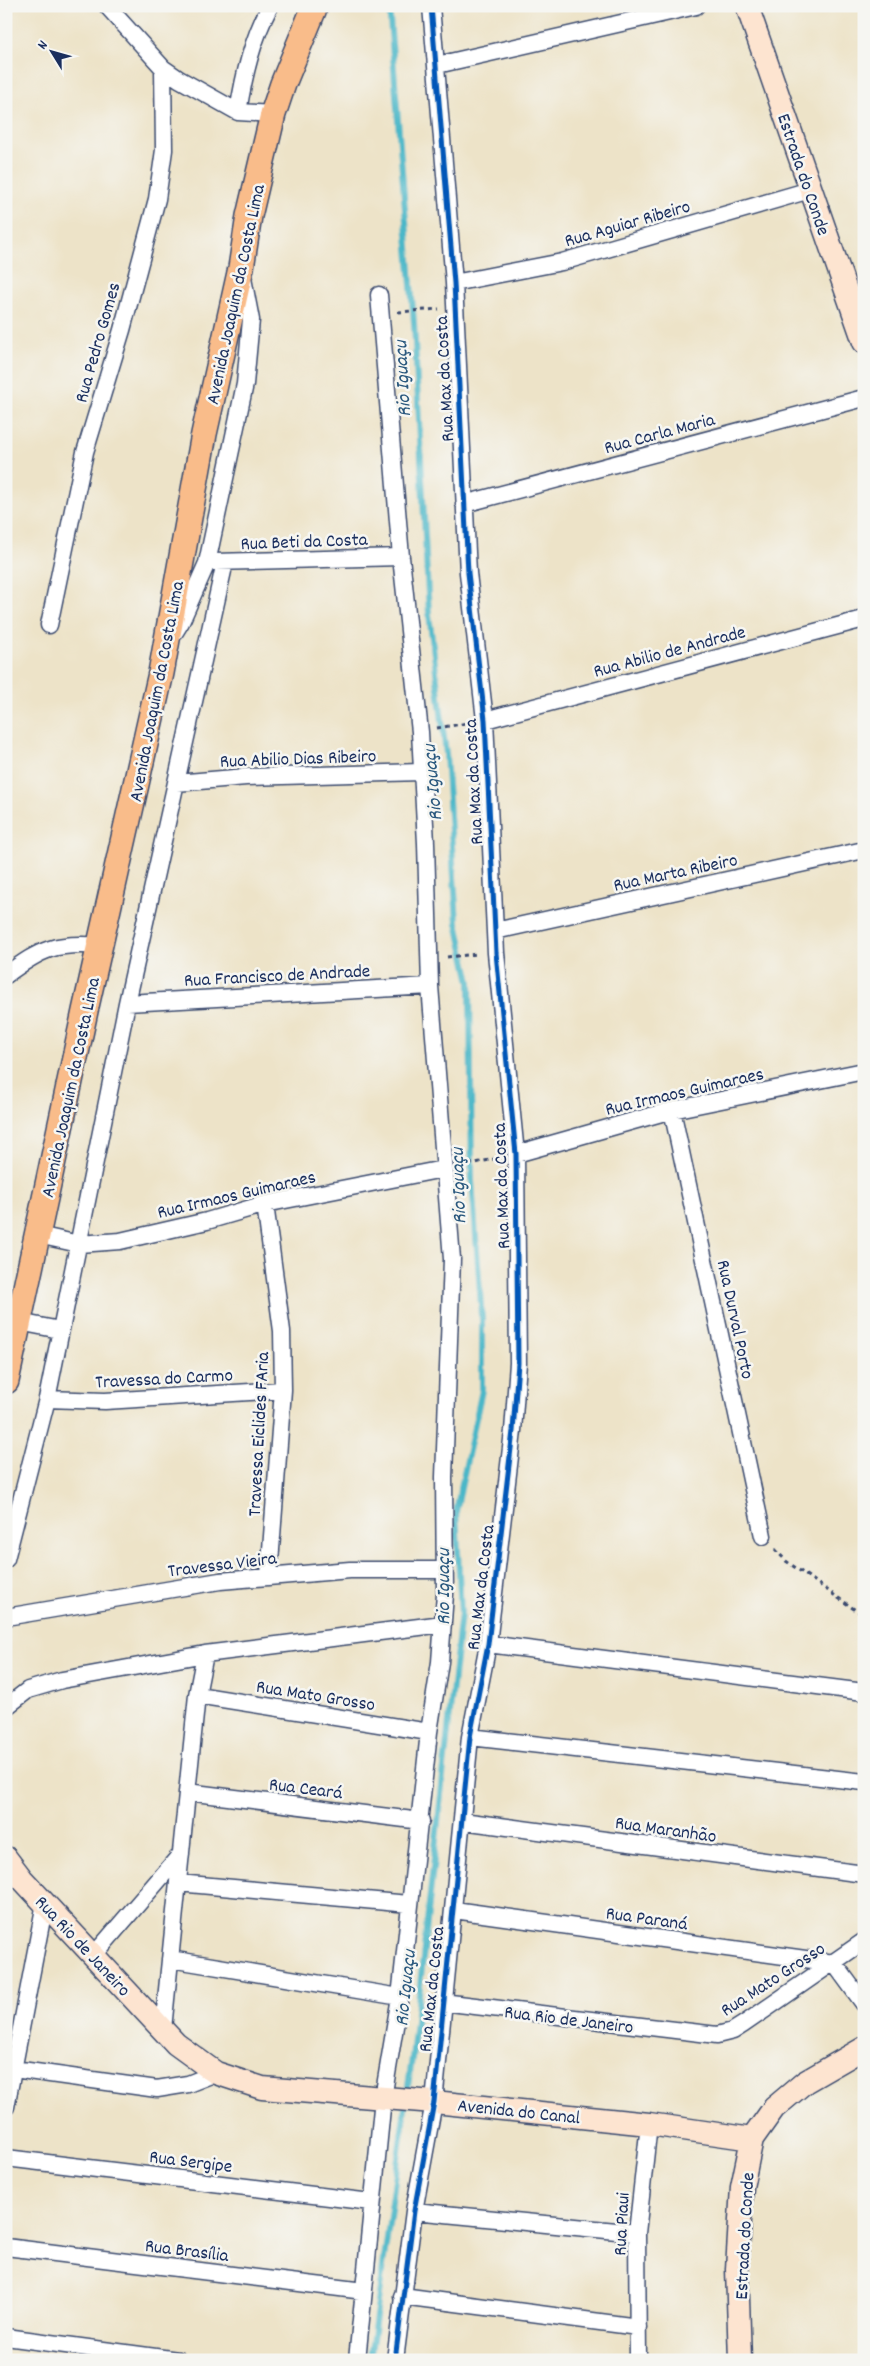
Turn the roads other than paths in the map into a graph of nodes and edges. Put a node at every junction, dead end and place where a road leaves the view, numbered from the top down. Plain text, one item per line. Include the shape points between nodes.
1 (107, 6) edge
2 (270, 6) edge
3 (315, 6) edge
4 (431, 6) edge
5 (696, 6) edge
6 (747, 6) edge
7 (437, 65) junction
8 (163, 68) junction
9 (238, 112) junction
10 (273, 114) junction
11 (810, 190) junction
12 (241, 268) junction
13 (454, 282) junction
14 (379, 295) dead end
15 (864, 342) edge
16 (864, 398) edge
17 (464, 504) junction
18 (401, 557) junction
19 (207, 562) junction
20 (225, 562) junction
21 (864, 620) edge
22 (49, 625) dead end
23 (167, 644) junction
24 (480, 720) junction
25 (421, 772) junction
26 (176, 783) junction
27 (864, 850) edge
28 (495, 931) junction
29 (100, 946) junction
30 (6, 975) edge
31 (430, 986) junction
32 (126, 1003) junction
33 (864, 1071) edge
34 (672, 1110) junction
35 (511, 1155) junction
36 (448, 1168) junction
37 (265, 1204) junction
38 (38, 1235) junction
39 (79, 1244) junction
40 (19, 1322) junction
41 (60, 1330) junction
42 (6, 1378) edge
43 (283, 1390) junction
44 (47, 1399) junction
45 (763, 1536) road end
46 (6, 1558) edge
47 (444, 1570) junction
48 (269, 1576) junction
49 (6, 1617) edge
50 (443, 1624) junction
51 (488, 1644) junction
52 (206, 1654) junction
53 (864, 1692) edge
54 (197, 1696) junction
55 (6, 1708) edge
56 (429, 1732) junction
57 (470, 1737) junction
58 (864, 1782) edge
59 (187, 1792) junction
60 (421, 1821) junction
61 (462, 1821) junction
62 (181, 1854) junction
63 (6, 1858) edge
64 (864, 1874) edge
65 (178, 1883) junction
66 (45, 1903) junction
67 (409, 1904) junction
68 (454, 1910) junction
69 (864, 1941) edge
70 (94, 1954) junction
71 (170, 1959) junction
72 (834, 1963) junction
73 (400, 1997) junction
74 (442, 2002) junction
75 (864, 2004) edge
76 (163, 2029) junction
77 (696, 2033) joint
78 (864, 2048) edge
79 (14, 2070) junction
80 (216, 2073) junction
81 (386, 2099) junction
82 (431, 2102) junction
83 (6, 2107) edge
84 (649, 2124) junction
85 (752, 2139) junction
86 (6, 2158) edge
87 (372, 2202) junction
88 (414, 2211) junction
89 (637, 2234) junction
90 (6, 2247) edge
91 (364, 2291) junction
92 (402, 2296) junction
93 (638, 2327) junction
94 (6, 2337) edge
95 (178, 2360) edge
96 (357, 2360) edge
97 (395, 2360) edge
98 (638, 2360) edge
99 (740, 2360) edge

1 - 8 street
2 - 9 street via 244,71
3 - 10 main road, Avenida Joaquim da Costa Lima
4 - 7 street, Rua Max da Costa
5 - 7 street
6 - 11 street, Estrada do Conde
7 - 13 street, Rua Max da Costa
8 - 9 street
8 - 22 street, Rua Pedro Gomes via 164,150 158,199 85,452
9 - 10 street
10 - 12 main road, Avenida Joaquim da Costa Lima via 249,216
11 - 13 street, Rua Aguiar Ribeiro via 562,262
11 - 15 street, Estrada do Conde
12 - 19 street via 249,300 250,345 245,384
12 - 23 main road, Avenida Joaquim da Costa Lima via 204,434
13 - 17 street, Rua Max da Costa
14 - 18 street, Rua Max da Costa
16 - 17 street, Rua Carla Maria
17 - 24 street, Rua Max da Costa
18 - 20 street, Rua Beti da Costa
18 - 25 street, Rua Max da Costa via 420,732
19 - 20 street, Rua Beti da Costa
19 - 23 street via 181,622
20 - 26 street
21 - 24 street, Rua Abilio de Andrade
23 - 29 main road, Avenida Joaquim da Costa Lima
24 - 28 street, Rua Max da Costa
25 - 26 street, Rua Abilio Dias Ribeiro via 246,777
25 - 31 street, Rua Max da Costa
26 - 32 street
27 - 28 street, Rua Marta Ribeiro
28 - 35 street, Rua Max da Costa
29 - 30 street via 52,946
29 - 38 main road, Avenida Joaquim da Costa Lima
31 - 32 street, Rua Francisco de Andrade
31 - 36 street, Rua Max da Costa
32 - 39 street
33 - 34 street, Rua Irmaos Guimaraes
34 - 35 street, Rua Irmaos Guimaraes
34 - 45 street, Rua Durval Porto
35 - 51 street, Rua Max da Costa via 518,1363
36 - 37 street, Rua Irmaos Guimaraes
36 - 47 street, Rua Max da Costa via 452,1260
37 - 39 street, Rua Irmaos Guimaraes via 120,1241
37 - 43 street, Travessa Eiclides FAria via 282,1331
38 - 39 street, Rua Irmaos Guimaraes
38 - 40 main road, Avenida Joaquim da Costa Lima
39 - 41 street
40 - 41 street
40 - 42 main road, Avenida Joaquim da Costa Lima
41 - 44 street
43 - 44 street, Travessa do Carmo via 105,1401
43 - 48 street, Travessa Eiclides FAria
44 - 46 street
47 - 48 street, Travessa Vieira via 350,1570
47 - 50 street, Rua Max da Costa
48 - 49 street, Travessa Vieira
50 - 52 street
50 - 56 street, Rua Max da Costa
51 - 53 street
51 - 57 street, Rua Max da Costa
52 - 54 street
52 - 55 street via 62,1680 28,1690
54 - 56 street, Rua Mato Grosso
54 - 59 street
56 - 60 street, Rua Max da Costa
57 - 58 street
57 - 61 street, Rua Max da Costa
59 - 60 street, Rua Ceará
59 - 62 street
60 - 67 street, Rua Max da Costa
61 - 64 street, Rua Maranhão
61 - 68 street, Rua Max da Costa
62 - 65 street
62 - 70 street
63 - 66 street, Rua Rio de Janeiro
65 - 67 street
65 - 71 street
66 - 70 street, Rua Rio de Janeiro
66 - 79 street
67 - 73 street, Rua Max da Costa
68 - 72 street, Rua Paraná
68 - 74 street, Rua Max da Costa
69 - 72 street, Rua Mato Grosso
70 - 76 street, Rua Rio de Janeiro
71 - 73 street
71 - 76 street
72 - 75 street
72 - 77 street, Rua Mato Grosso via 733,2030 717,2035
73 - 81 street, Rua Max da Costa
74 - 77 street, Rua Rio de Janeiro
74 - 82 street, Rua Max da Costa
76 - 80 street, Rua Rio de Janeiro via 176,2044
78 - 85 street, Estrada do Conde via 805,2082 774,2108
79 - 80 street via 157,2089 188,2084
79 - 83 street
80 - 81 street, Rua Rio de Janeiro via 262,2088
81 - 82 street, Avenida do Canal
81 - 87 street, Rua Max da Costa
82 - 84 street, Avenida do Canal
82 - 88 street, Rua Max da Costa
84 - 85 street, Avenida do Canal
84 - 89 street, Rua Piaui
85 - 99 street, Estrada do Conde via 742,2187 737,2270
86 - 87 street, Rua Sergipe
87 - 91 street, Rua Max da Costa
88 - 89 street
88 - 92 street, Rua Max da Costa
89 - 93 street, Rua Piaui
90 - 91 street, Rua Brasília
91 - 96 street, Rua Max da Costa
92 - 93 street
92 - 97 street, Rua Max da Costa
93 - 98 street, Rua Piaui
94 - 95 street

